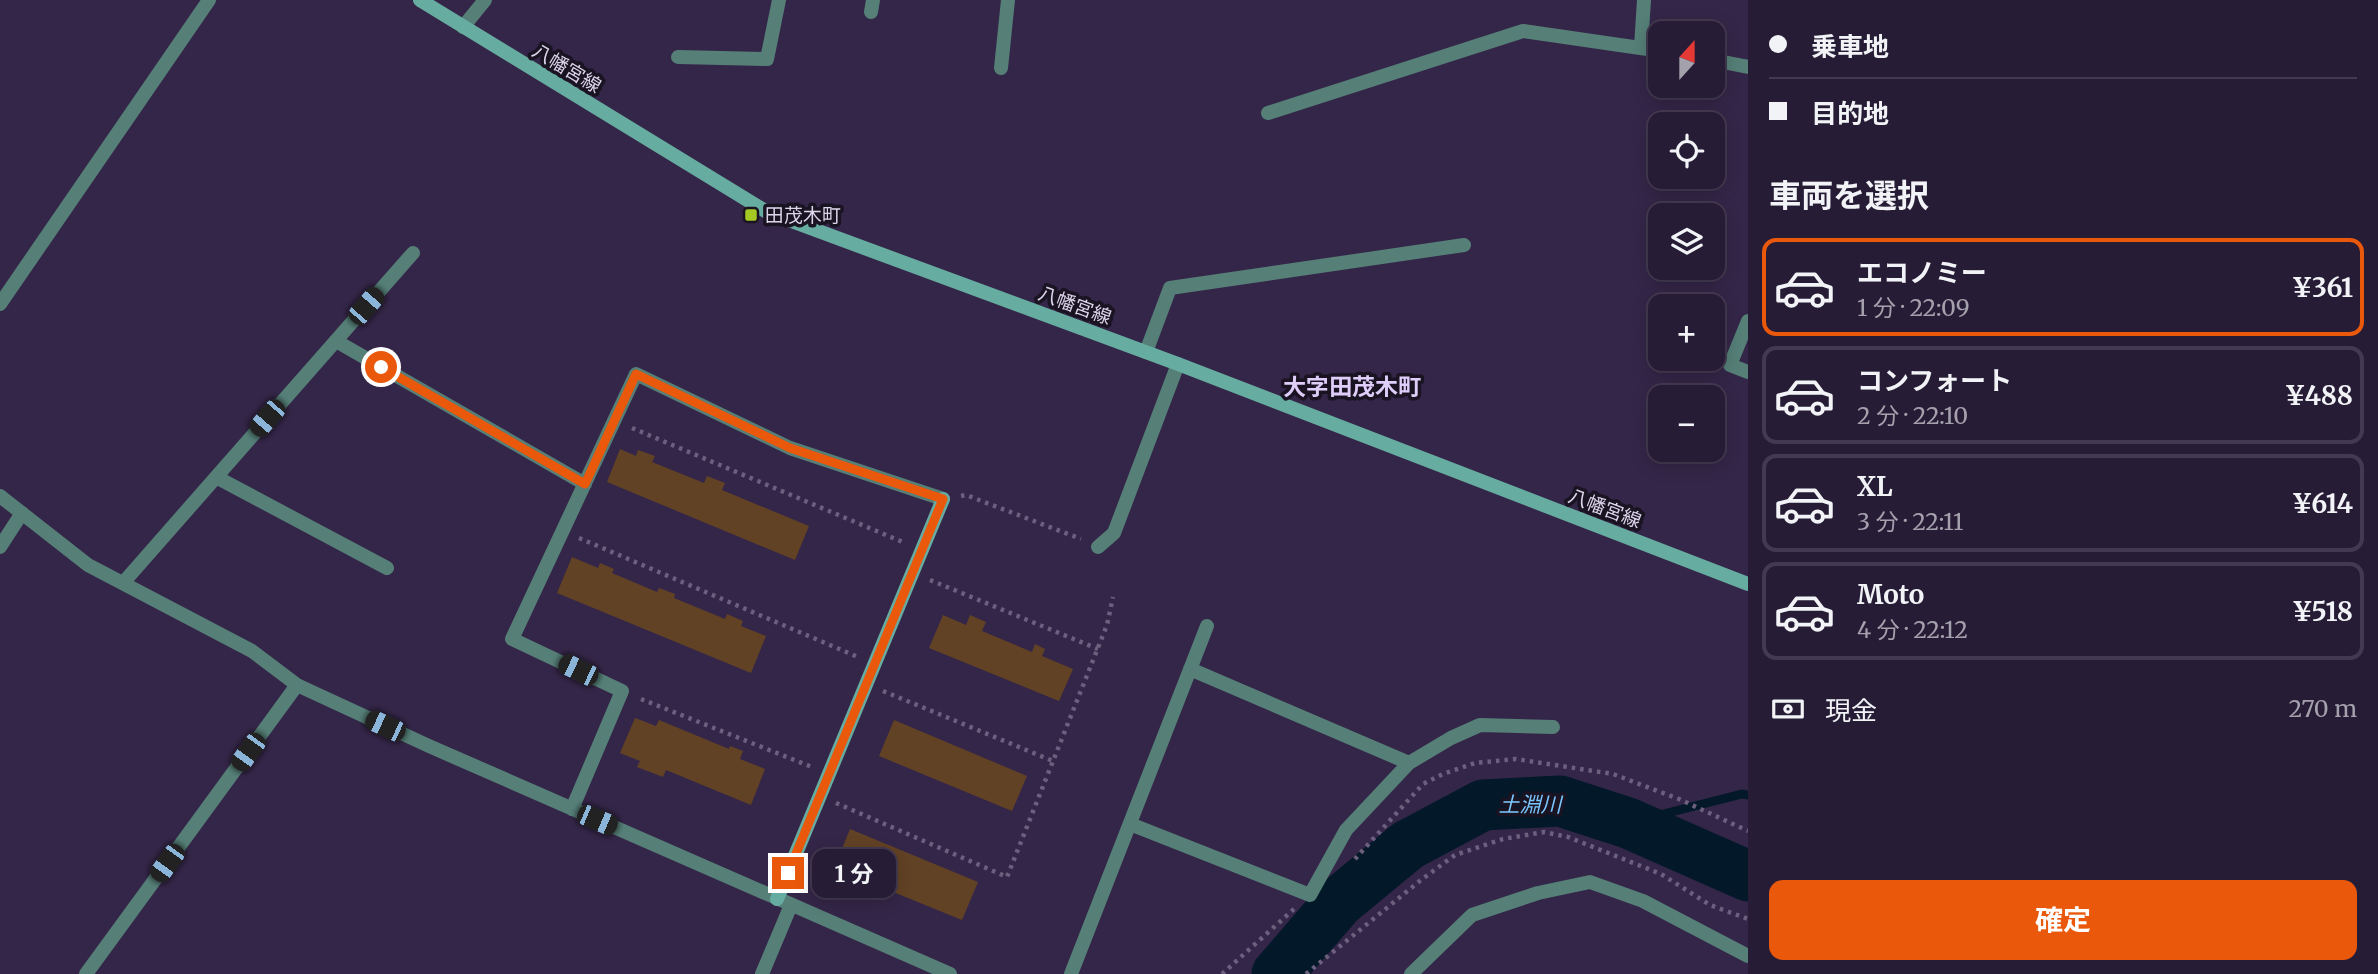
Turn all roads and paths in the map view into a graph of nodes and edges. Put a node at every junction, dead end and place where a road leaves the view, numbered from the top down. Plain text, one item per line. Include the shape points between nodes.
1 (209, 0) edge
2 (421, 0) edge
3 (485, 0) edge
4 (779, 0) edge
5 (1008, 0) edge
6 (1644, 0) edge
7 (463, 27) junction
8 (1641, 47) junction
9 (1648, 48) edge
10 (678, 57) dead end
11 (1726, 63) edge
12 (1748, 67) edge
13 (1001, 68) dead end
14 (1268, 113) dead end
15 (1464, 245) dead end
16 (413, 253) dead end
17 (0, 304) edge
18 (1748, 321) edge
19 (336, 341) junction
20 (1146, 352) junction
21 (1178, 364) junction
22 (1748, 372) edge
23 (614, 421) junction
24 (216, 477) junction
25 (585, 484) junction
26 (0, 496) edge
27 (943, 499) junction
28 (22, 513) junction
29 (562, 531) junction
30 (0, 547) edge
31 (1098, 547) joint
32 (922, 550) junction
33 (387, 568) dead end
34 (912, 573) junction
35 (123, 583) junction
36 (1748, 584) edge
37 (1112, 597) dead end
38 (1207, 626) dead end
39 (1098, 649) junction
40 (874, 664) junction
41 (1190, 669) junction
42 (866, 684) junction
43 (297, 685) junction
44 (622, 691) junction
45 (1553, 727) dead end
46 (1053, 761) junction
47 (1409, 763) junction
48 (829, 773) junction
49 (820, 796) junction
50 (572, 809) junction
51 (1130, 824) junction
52 (1748, 831) edge
53 (1350, 863) dead end
54 (1310, 895) junction
55 (777, 899) junction
56 (791, 905) junction
57 (1748, 956) edge
58 (86, 974) edge
59 (762, 974) edge
60 (950, 974) edge
61 (1071, 974) edge
62 (1222, 974) edge
63 (1410, 974) edge

1 - 17 street
2 - 7 main road, 八幡宮線
3 - 7 street
4 - 10 street via 767,59
5 - 13 street
6 - 8 street
7 - 20 main road, 八幡宮線 via 767,212
8 - 9 street
8 - 14 street via 1523,31
11 - 12 street
15 - 20 street via 1170,288
16 - 19 street
18 - 22 street via 1730,365
19 - 24 street
19 - 25 street
20 - 21 main road, 八幡宮線
21 - 31 street via 1114,533
21 - 36 main road, 八幡宮線
23 - 25 street
23 - 27 street via 636,374 790,448
23 - 32 path
24 - 33 street
24 - 35 street
25 - 29 street
26 - 28 street
27 - 31 path via 966,495
27 - 32 main road
28 - 30 street
28 - 35 street via 88,565
29 - 40 path
29 - 44 street via 512,639
32 - 34 main road
34 - 39 path
34 - 40 main road
35 - 43 street via 253,651
37 - 39 path
38 - 41 street
39 - 46 path
40 - 42 main road
41 - 47 street
41 - 51 street
42 - 46 path
42 - 48 main road
43 - 50 street
43 - 58 street
44 - 48 path
44 - 50 street
45 - 47 street via 1480,725
46 - 49 path via 1007,877
47 - 54 street via 1346,830
48 - 49 main road
49 - 55 main road
50 - 55 street
51 - 54 street
51 - 61 street
52 - 53 path via 1613,774 1516,759 1475,763 1423,785
54 - 62 path
55 - 56 street
56 - 59 street
56 - 60 street
57 - 63 street via 1643,901 1590,882 1472,915

